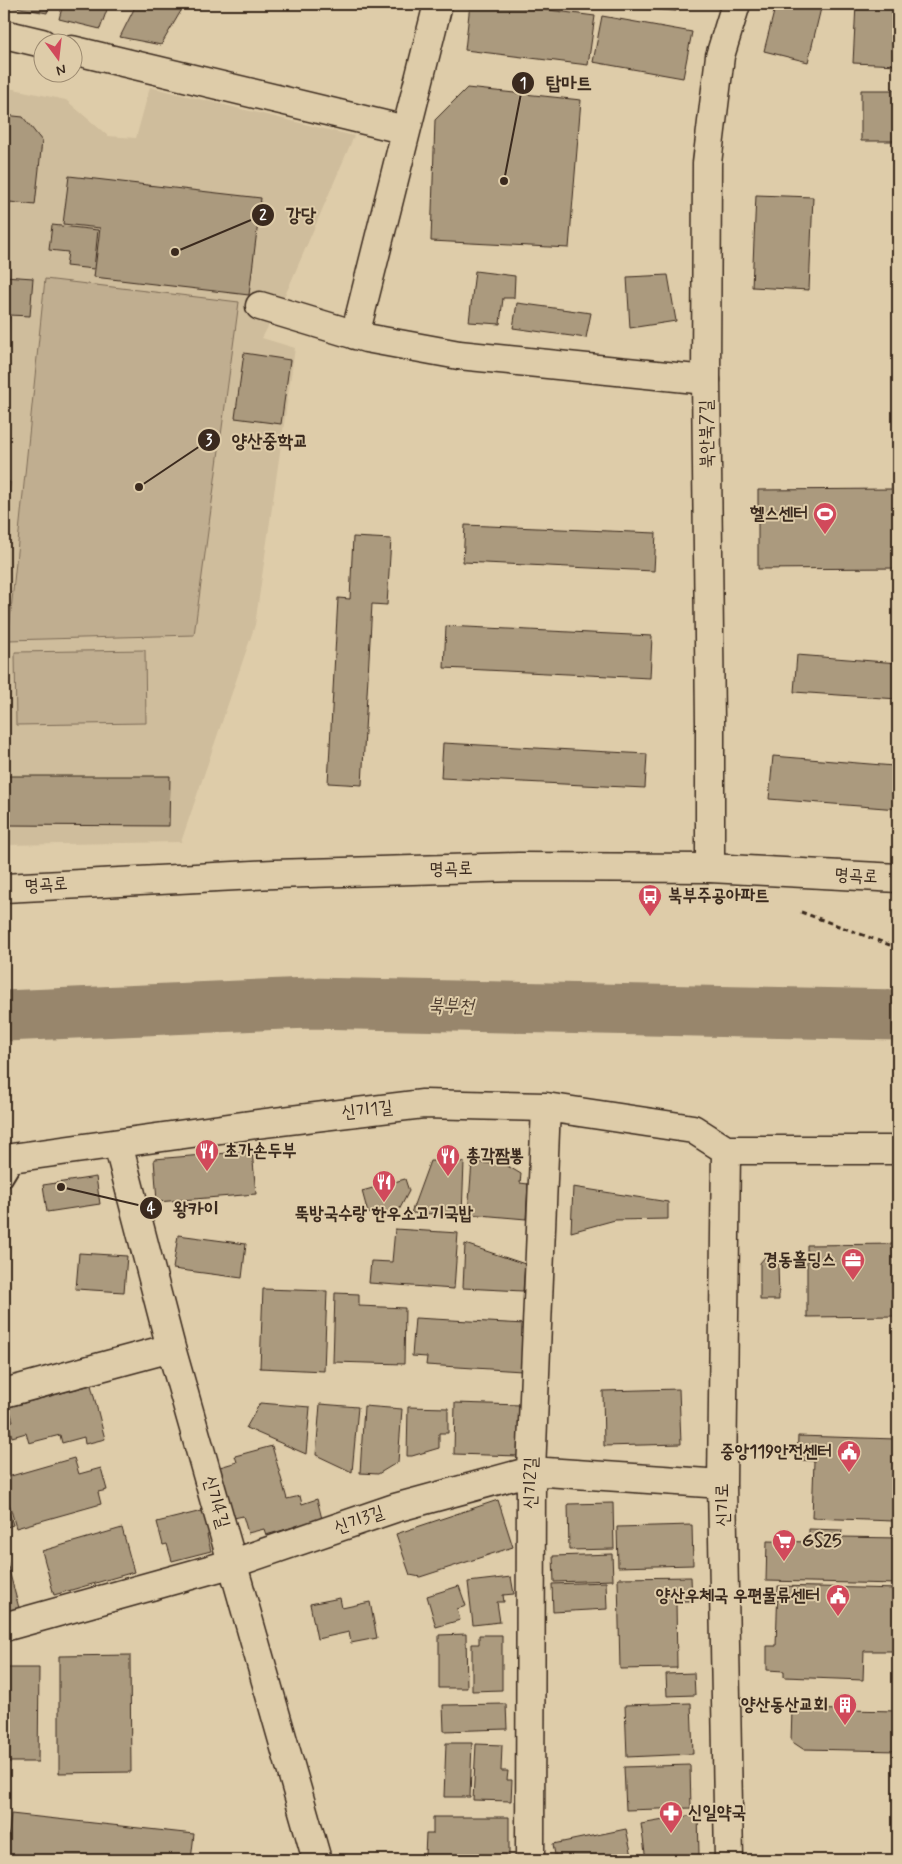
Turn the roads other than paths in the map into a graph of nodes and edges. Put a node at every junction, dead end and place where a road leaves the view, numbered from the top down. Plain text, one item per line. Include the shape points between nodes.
1 (438, 4) edge
2 (736, 4) edge
3 (4, 34) edge
4 (32, 41) edge
5 (82, 52) edge
6 (406, 130) junction
7 (260, 306) dead end
8 (355, 335) junction
9 (706, 380) junction
10 (710, 868) junction
11 (898, 878) edge
12 (4, 888) edge
13 (546, 1107) junction
14 (118, 1144) junction
15 (726, 1150) junction
16 (898, 1150) edge
17 (11, 1158) edge
18 (4, 1179) edge
19 (171, 1348) junction
20 (4, 1393) edge
21 (531, 1471) junction
22 (722, 1484) junction
23 (234, 1563) junction
24 (4, 1627) edge
25 (317, 1860) edge
26 (530, 1860) edge
27 (729, 1860) edge

1 - 6 street
2 - 9 street, 북안북7길 via 720,56 707,163
3 - 4 street
5 - 6 street
6 - 8 street
7 - 8 street
8 - 9 street via 459,355
9 - 10 street, 북안북7길
10 - 11 street, 명곡로
10 - 12 street, 명곡로 via 519,867 274,874
13 - 14 street, 신기1길 via 423,1104 266,1122
13 - 15 street, 신기1길 via 692,1129
13 - 21 street, 신기2길
14 - 17 street, 신기1길
14 - 19 street, 신기4길
15 - 16 street
15 - 22 street, 신기로
17 - 18 lane
19 - 20 street
19 - 23 street, 신기4길
21 - 22 street, 신기3길
21 - 23 street, 신기3길 via 395,1508
21 - 26 street, 신기2길
22 - 27 street, 신기로
23 - 24 street, 신기3길
23 - 25 street, 신기4길

